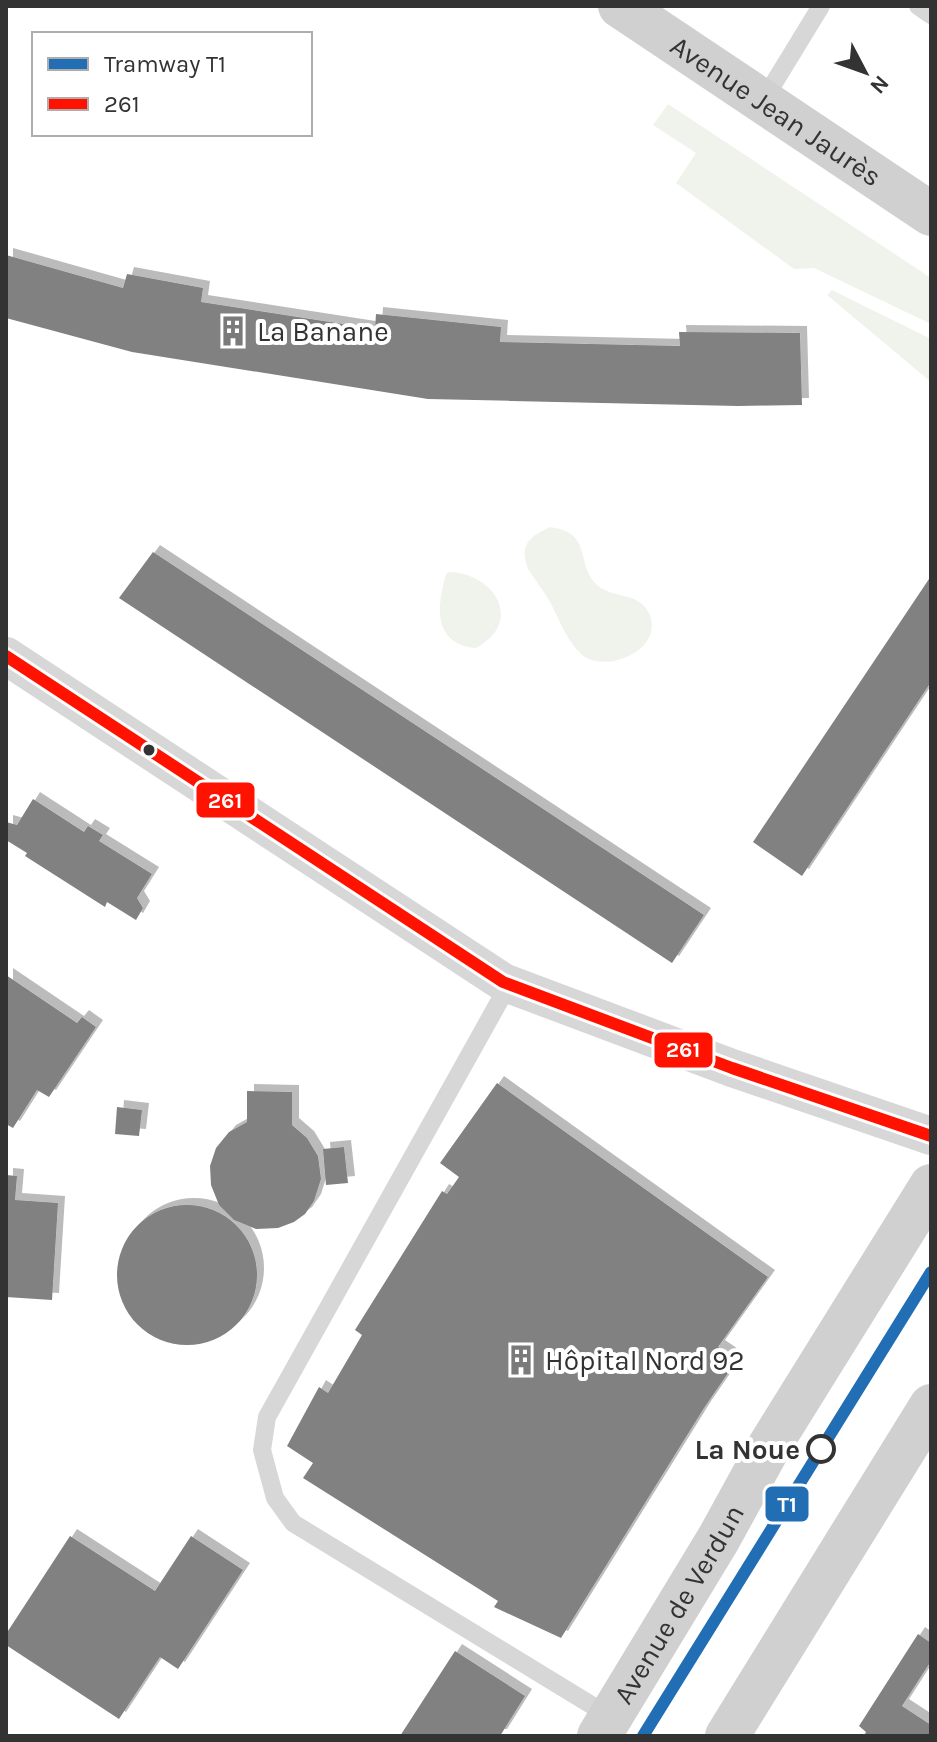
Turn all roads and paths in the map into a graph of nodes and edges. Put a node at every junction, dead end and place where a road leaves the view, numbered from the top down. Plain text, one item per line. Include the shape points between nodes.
1 (620, 6) edge
2 (821, 6) edge
3 (918, 6) edge
4 (931, 15) edge
5 (763, 101) junction
6 (931, 214) edge
7 (6, 656) edge
8 (509, 984) junction
9 (931, 1136) edge
10 (931, 1186) edge
11 (931, 1406) edge
12 (605, 1726) edge
13 (727, 1736) edge

1 - 5 main road, Avenue Jean Jaurès
2 - 5 lane
3 - 4 lane
5 - 6 main road, Avenue Jean Jaurès
7 - 8 street
8 - 9 street
8 - 12 lane via 267,1417 262,1450 275,1498 293,1523
10 - 12 main road, Avenue de Verdun
11 - 13 main road

